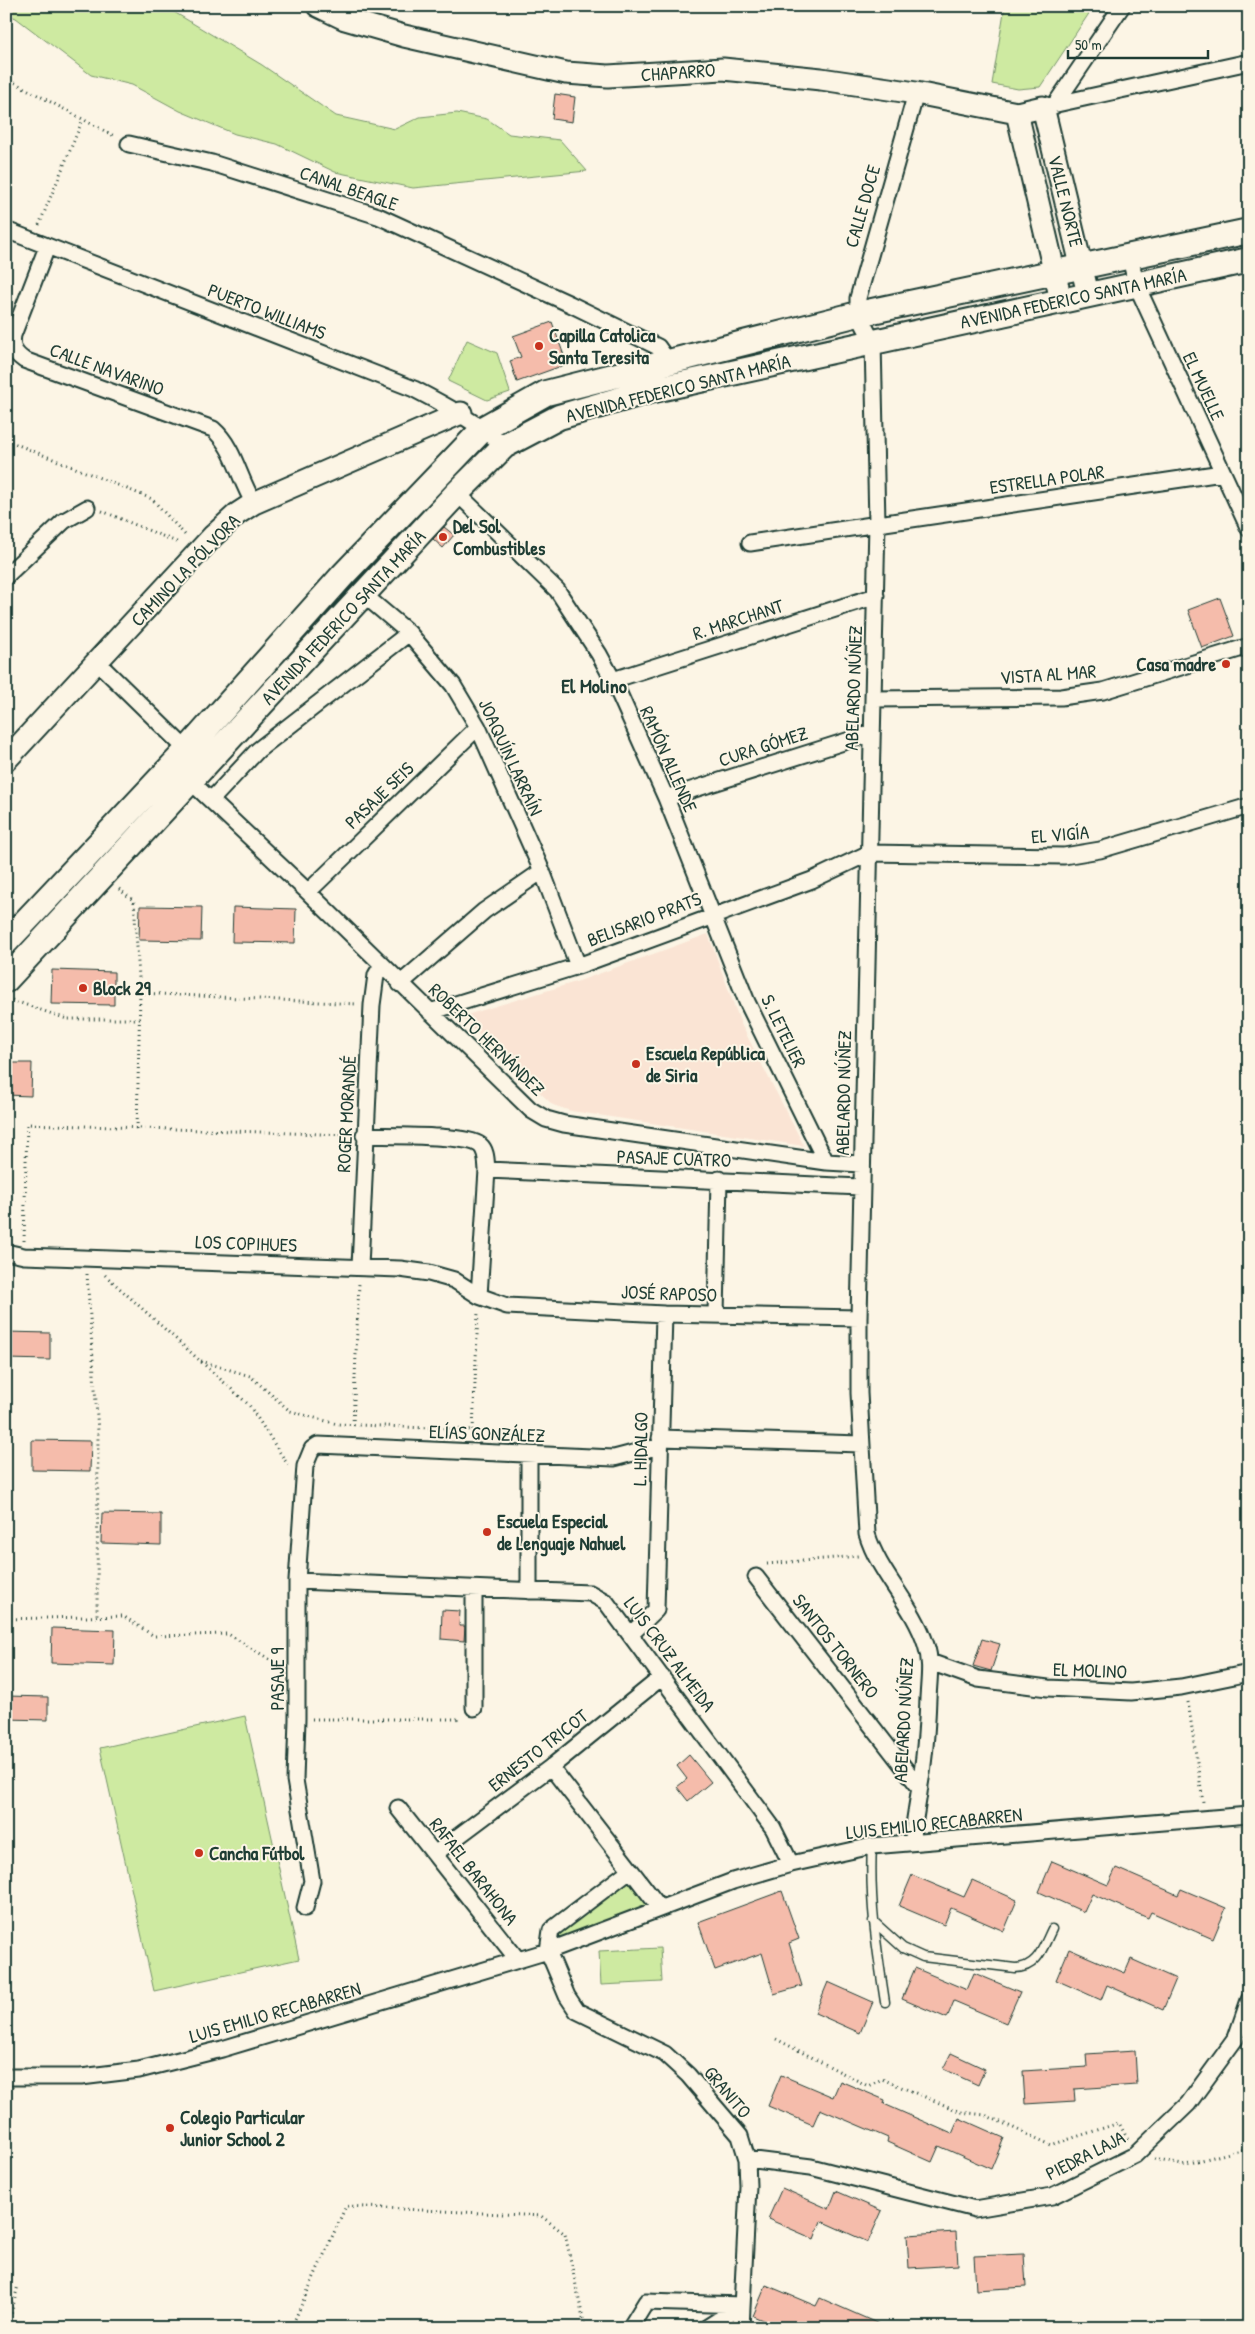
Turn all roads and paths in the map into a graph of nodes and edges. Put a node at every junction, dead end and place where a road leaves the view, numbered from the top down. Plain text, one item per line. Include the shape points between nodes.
1 (318, 6) edge
2 (1122, 6) edge
3 (1249, 62) edge
4 (6, 78) edge
5 (916, 93) junction
6 (1048, 106) junction
7 (1017, 113) junction
8 (83, 119) junction
9 (128, 144) joint
10 (6, 230) edge
11 (1249, 231) edge
12 (32, 240) junction
13 (47, 247) junction
14 (1130, 257) junction
15 (1249, 260) edge
16 (1082, 268) junction
17 (1056, 274) junction
18 (1136, 284) junction
19 (1088, 294) junction
20 (1061, 300) junction
21 (866, 328) junction
22 (668, 361) junction
23 (461, 413) junction
24 (484, 428) junction
25 (6, 440) edge
26 (504, 446) junction
27 (1222, 473) junction
28 (457, 493) junction
29 (254, 503) junction
30 (87, 508) joint
31 (877, 523) junction
32 (1248, 527) edge
33 (750, 544) dead end
34 (200, 552) junction
35 (6, 576) edge
36 (364, 595) junction
37 (876, 596) junction
38 (409, 633) junction
39 (1249, 646) edge
40 (97, 662) junction
41 (613, 680) junction
42 (873, 699) junction
43 (478, 727) junction
44 (872, 732) junction
45 (180, 758) junction
46 (6, 760) edge
47 (192, 782) junction
48 (666, 798) junction
49 (212, 799) junction
50 (1249, 806) edge
51 (869, 853) junction
52 (542, 871) junction
53 (103, 876) junction
54 (308, 892) junction
55 (712, 915) junction
56 (6, 942) edge
57 (382, 965) junction
58 (578, 966) junction
59 (6, 980) edge
60 (400, 984) junction
61 (140, 994) junction
62 (6, 998) edge
63 (372, 1005) junction
64 (430, 1012) junction
65 (140, 1019) junction
66 (136, 1129) junction
67 (364, 1135) junction
68 (826, 1162) junction
69 (861, 1164) junction
70 (487, 1170) junction
71 (719, 1180) junction
72 (860, 1188) junction
73 (6, 1252) edge
74 (24, 1256) junction
75 (85, 1258) junction
76 (360, 1266) junction
77 (479, 1296) junction
78 (664, 1314) junction
79 (716, 1315) junction
80 (859, 1318) junction
81 (200, 1360) junction
82 (353, 1425) junction
83 (473, 1430) junction
84 (660, 1442) junction
85 (861, 1444) junction
86 (312, 1449) joint
87 (473, 1452) junction
88 (529, 1455) junction
89 (302, 1486) junction
90 (874, 1555) junction
91 (756, 1577) joint
92 (297, 1581) junction
93 (474, 1589) junction
94 (528, 1591) junction
95 (97, 1616) junction
96 (6, 1619) edge
97 (630, 1634) junction
98 (930, 1662) junction
99 (297, 1663) junction
100 (1249, 1673) edge
101 (662, 1677) junction
102 (1185, 1686) junction
103 (474, 1708) joint
104 (298, 1719) junction
105 (551, 1768) junction
106 (920, 1788) junction
107 (398, 1808) dead end
108 (1249, 1814) edge
109 (1205, 1818) junction
110 (913, 1842) junction
111 (872, 1846) junction
112 (436, 1853) junction
113 (791, 1864) junction
114 (630, 1870) junction
115 (305, 1908) dead end
116 (660, 1908) junction
117 (873, 1921) junction
118 (1052, 1928) dead end
119 (548, 1951) junction
120 (518, 1960) junction
121 (1249, 2000) edge
122 (885, 2002) dead end
123 (776, 2039) dead end
124 (6, 2077) edge
125 (1249, 2148) edge
126 (1135, 2155) junction
127 (747, 2159) junction
128 (18, 2285) dead end
129 (742, 2305) junction
130 (8, 2328) edge
131 (291, 2328) edge
132 (585, 2328) edge
133 (630, 2328) edge
134 (706, 2328) edge
135 (741, 2328) edge

1 - 5 street, CHAPARRO via 345,19 404,36 566,73 608,76 723,69
2 - 6 street
3 - 6 street
4 - 8 path
5 - 7 street, CHAPARRO
5 - 21 street, CALLE DOCE via 858,293
6 - 7 street, CHAPARRO
6 - 16 street, VALLE NORTE
7 - 17 street, VALLE NORTE
8 - 9 path
8 - 12 path
9 - 22 street, CANAL BEAGLE via 212,163 378,216 658,347
10 - 12 street, PUERTO WILLIAMS
11 - 14 main road, AVENIDA FEDERICO SANTA MARÍA
12 - 13 street, PUERTO WILLIAMS
13 - 23 street, PUERTO WILLIAMS via 414,389
13 - 29 street, CALLE NAVARINO via 12,335 11,343 16,355 213,429 223,438
14 - 16 main road, AVENIDA FEDERICO SANTA MARÍA
14 - 18 street, EL MUELLE
15 - 18 main road, AVENIDA FEDERICO SANTA MARÍA
16 - 17 main road, AVENIDA FEDERICO SANTA MARÍA
16 - 19 street, VALLE NORTE
17 - 20 street, VALLE NORTE
17 - 21 main road, AVENIDA FEDERICO SANTA MARÍA
18 - 19 main road, AVENIDA FEDERICO SANTA MARÍA
18 - 27 street, EL MUELLE
19 - 20 main road, AVENIDA FEDERICO SANTA MARÍA
20 - 21 main road, AVENIDA FEDERICO SANTA MARÍA
21 - 22 main road, AVENIDA FEDERICO SANTA MARÍA
21 - 26 main road, AVENIDA FEDERICO SANTA MARÍA via 559,417
21 - 31 street, ABELARDO NÚÑEZ
22 - 24 main road, AVENIDA FEDERICO SANTA MARÍA via 546,392
23 - 24 street, PUERTO WILLIAMS
23 - 29 street, CAMINO LA PÓLVORA
24 - 26 street, PUERTO WILLIAMS
24 - 45 main road, AVENIDA FEDERICO SANTA MARÍA via 343,575
25 - 34 path via 152,499
26 - 28 main road, AVENIDA FEDERICO SANTA MARÍA
27 - 31 street, ESTRELLA POLAR
27 - 32 street, EL MUELLE
28 - 36 main road, AVENIDA FEDERICO SANTA MARÍA
28 - 41 street, RAMÓN ALLENDE via 557,590
29 - 34 street, CAMINO LA PÓLVORA via 237,514
30 - 34 path via 100,510
30 - 35 street via 64,521
31 - 33 street, ESTRELLA POLAR
31 - 37 street, ABELARDO NÚÑEZ
34 - 40 street, CAMINO LA PÓLVORA
36 - 38 street, JOAQUÍN LARRAÍN
36 - 47 main road, AVENIDA FEDERICO SANTA MARÍA
37 - 41 street, R. MARCHANT
37 - 42 street, ABELARDO NÚÑEZ
38 - 43 street, JOAQUÍN LARRAÍN via 454,685
38 - 49 street via 258,750
39 - 42 street, VISTA AL MAR via 1112,688 1078,695
40 - 45 street, ROBERTO HERNÁNDEZ
40 - 46 street, CAMINO LA PÓLVORA
41 - 48 street, RAMÓN ALLENDE
42 - 44 street, ABELARDO NÚÑEZ
43 - 52 street, JOAQUÍN LARRAÍN
43 - 54 street, PASAJE SEIS
44 - 48 street, CURA GÓMEZ
44 - 51 street, ABELARDO NÚÑEZ
45 - 47 street, ROBERTO HERNÁNDEZ
45 - 56 main road, AVENIDA FEDERICO SANTA MARÍA
47 - 49 street, ROBERTO HERNÁNDEZ
47 - 53 main road, AVENIDA FEDERICO SANTA MARÍA
48 - 55 street, RAMÓN ALLENDE
49 - 54 street, ROBERTO HERNÁNDEZ
50 - 51 street, EL VIGÍA via 1100,850 1064,856
51 - 55 street, BELISARIO PRATS via 812,880
51 - 69 street, ABELARDO NÚÑEZ
52 - 58 street, JOAQUÍN LARRAÍN
52 - 60 street via 484,911
53 - 59 main road, AVENIDA FEDERICO SANTA MARÍA
53 - 61 path via 134,900
54 - 57 street, ROBERTO HERNÁNDEZ
55 - 58 street, BELISARIO PRATS
55 - 68 street, S. LETELIER via 747,1002
57 - 60 street, ROBERTO HERNÁNDEZ
57 - 63 street, ROGER MORANDÉ via 376,975
58 - 64 street, BELISARIO PRATS
60 - 64 street, ROBERTO HERNÁNDEZ
61 - 63 path
61 - 65 path
62 - 65 path via 67,1019
63 - 67 street, ROGER MORANDÉ
64 - 68 street, ROBERTO HERNÁNDEZ via 518,1099 546,1118 564,1124
65 - 66 path
66 - 67 path
66 - 74 path via 27,1124
67 - 70 street via 474,1141 485,1153
67 - 76 street, ROGER MORANDÉ
68 - 69 street, ROBERTO HERNÁNDEZ
69 - 72 street, ABELARDO NÚÑEZ
70 - 71 street, PASAJE CUATRO
70 - 77 street
71 - 72 street, PASAJE CUATRO
71 - 79 street
72 - 80 street, ABELARDO NÚÑEZ
73 - 74 street, LOS COPIHUES
74 - 75 street, LOS COPIHUES
75 - 76 street, LOS COPIHUES
75 - 81 path
75 - 95 path via 98,1431
76 - 77 street, LOS COPIHUES via 428,1273 454,1280
76 - 82 path
77 - 78 street, JOSÉ RAPOSO via 507,1306
77 - 83 path
78 - 79 street, JOSÉ RAPOSO
78 - 84 street, L. HIDALGO
79 - 80 street, JOSÉ RAPOSO
80 - 85 street, ABELARDO NÚÑEZ
81 - 82 path via 250,1376 290,1411
81 - 89 path via 249,1405
82 - 83 path
83 - 87 path
84 - 85 street, ELÍAS GONZÁLEZ
84 - 88 street, ELÍAS GONZÁLEZ via 614,1458
84 - 97 street, L. HIDALGO via 656,1610
85 - 90 street, ABELARDO NÚÑEZ via 867,1534
86 - 87 street, ELÍAS GONZÁLEZ via 318,1445
86 - 89 street, PASAJE 9
87 - 88 street, ELÍAS GONZÁLEZ
88 - 94 street
89 - 92 street, PASAJE 9
90 - 91 path via 763,1564
90 - 98 street, ABELARDO NÚÑEZ via 913,1616
91 - 106 street, SANTOS TORNERO
92 - 93 street, LUIS CRUZ ALMEIDA
92 - 99 street, PASAJE 9
93 - 94 street, LUIS CRUZ ALMEIDA
93 - 103 street
94 - 97 street, LUIS CRUZ ALMEIDA via 590,1593 606,1602
95 - 96 path
95 - 99 path via 123,1616 154,1636 228,1634 271,1660
97 - 101 street, LUIS CRUZ ALMEIDA
98 - 102 street, EL MOLINO via 978,1679 1048,1688 1131,1692
98 - 106 street, ABELARDO NÚÑEZ via 926,1744
99 - 104 street, PASAJE 9
100 - 102 street, EL MOLINO
101 - 105 street, ERNESTO TRICOT
101 - 113 street, LUIS CRUZ ALMEIDA via 773,1828
102 - 109 path
103 - 104 path via 457,1719
104 - 115 street, PASAJE 9 via 294,1780 312,1881
105 - 112 street, ERNESTO TRICOT
105 - 114 street
106 - 110 street, ABELARDO NÚÑEZ
107 - 112 street, RAFAEL BARAHONA
108 - 109 street, LUIS EMILIO RECABARREN
109 - 110 street, LUIS EMILIO RECABARREN
110 - 111 street, LUIS EMILIO RECABARREN
111 - 113 street, LUIS EMILIO RECABARREN
111 - 117 lane
112 - 120 street, RAFAEL BARAHONA
113 - 116 street, LUIS EMILIO RECABARREN via 733,1880
114 - 116 street
114 - 119 street via 551,1930
116 - 119 street, LUIS EMILIO RECABARREN
117 - 118 lane via 903,1948 922,1957 1015,1968 1026,1968 1034,1963
117 - 122 lane
119 - 120 street, LUIS EMILIO RECABARREN
119 - 127 street, GRANITO via 577,2011 665,2054 688,2075 740,2136
120 - 124 street, LUIS EMILIO RECABARREN via 222,2049 139,2070 81,2077
121 - 126 street, PIEDRA LAJA via 1236,2038 1188,2104
123 - 126 path via 868,2086 882,2080 961,2112 985,2115 1051,2145 1120,2123
125 - 126 path via 1182,2165
126 - 127 street, PIEDRA LAJA via 1052,2196 975,2209 812,2167
127 - 129 street, GRANITO
128 - 130 path
129 - 133 street via 646,2302
129 - 134 street
129 - 135 street, GRANITO
131 - 132 path via 346,2206 541,2216 565,2234

